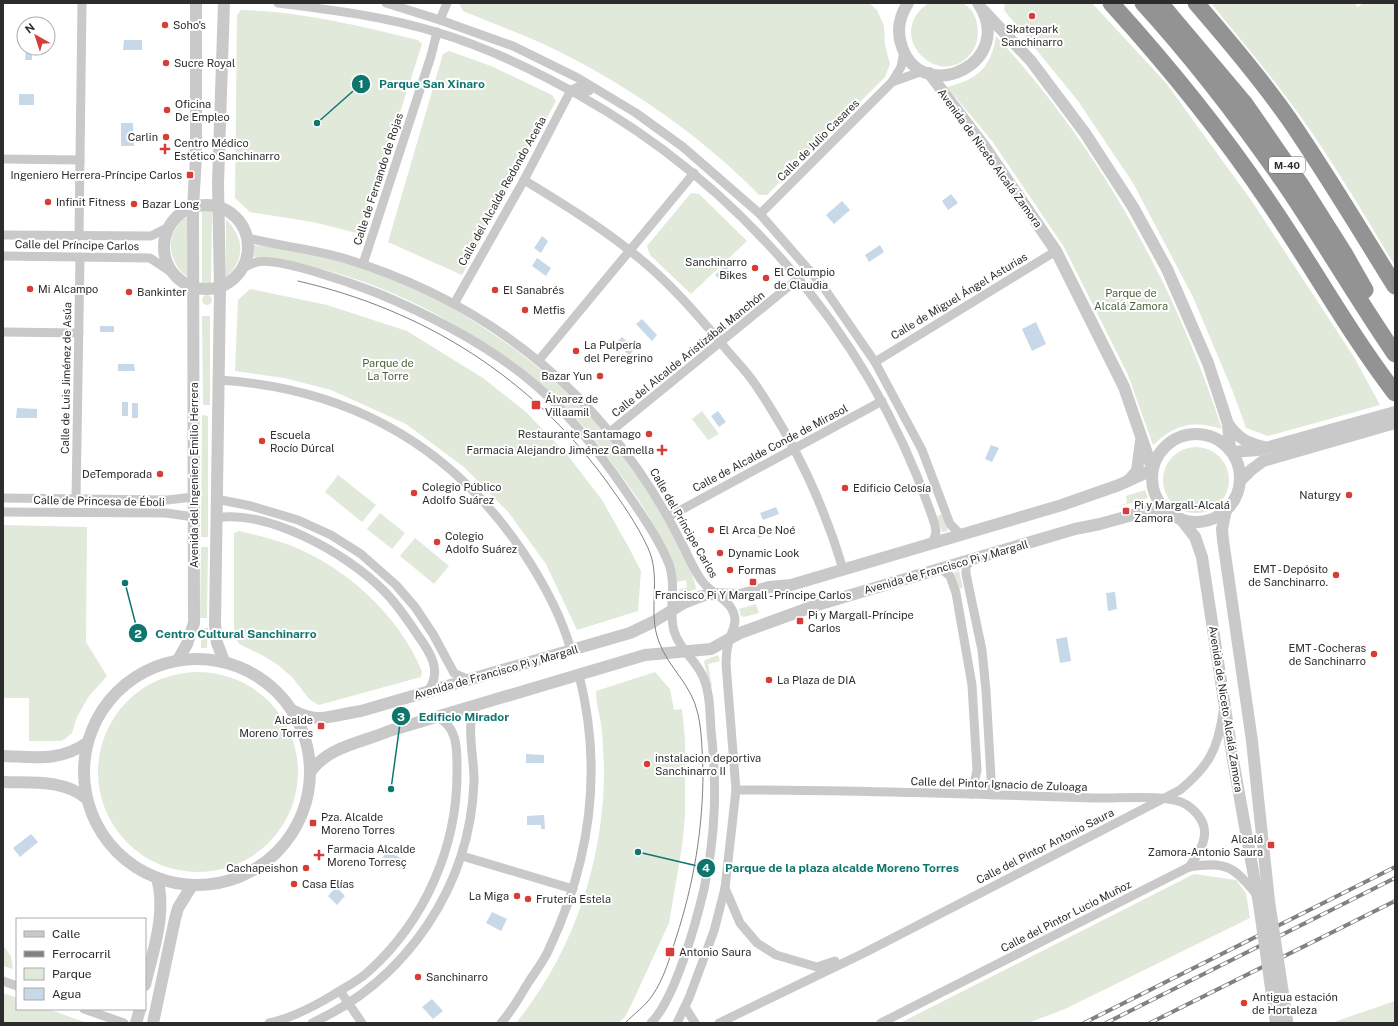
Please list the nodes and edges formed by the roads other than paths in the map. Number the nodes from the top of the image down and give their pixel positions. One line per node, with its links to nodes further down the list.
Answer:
1 (82, 3): 21 (street)
2 (196, 3): 25 (street, Avenida del Ingeniero Emilio Herrera)
3 (224, 3): 24 (street, Avenida del Ingeniero Emilio Herrera)
4 (278, 3): 14 (street)
5 (386, 3): 13 (street)
6 (447, 3): 13 (street)
7 (1111, 3): 52 (highway)
8 (1143, 3): 48 (highway)
9 (1160, 3): 46 (highway, M-40)
10 (1196, 3): 41 (highway, M-40)
11 (902, 6): 15 (street)
12 (983, 7): 16 (street); 56 (street)
13 (440, 20): 19 (street)
14 (437, 32): 18 (street); 36 (street, Calle de Fernando de Rojas)
15 (904, 52): 16 (street, Avenida de Niceto Alcalá Zamora); 17 (street, Calle de Julio Casares)
16 (926, 72): 17 (street, Calle de Julio Casares); 33 (street, Avenida de Niceto Alcalá Zamora)
17 (892, 82): 27 (street, Calle de Julio Casares)
18 (571, 90): 19 (street); 22 (street); 23 (street, Calle del Alcalde Redondo Aceña)
19 (636, 113): 27 (street)
20 (3, 159): 21 (street)
21 (80, 160): 30 (street)
22 (694, 173): 26 (street); 32 (street)
23 (524, 180): 32 (street); 43 (street, Calle del Alcalde Redondo Aceña)
24 (218, 206): 25 (street); 31 (street); 42 (street, Avenida del Ingeniero Emilio Herrera)
25 (193, 207): 28 (street); 40 (street, Avenida del Ingeniero Emilio Herrera)
26 (733, 207): 27 (street); 39 (street)
27 (760, 214): 50 (street)
28 (169, 227): 30 (street, Calle del Príncipe Carlos); 38 (street)
29 (3, 235): 30 (street, Calle del Príncipe Carlos)
30 (80, 236)
31 (248, 238): 36 (street, Calle del Príncipe Carlos); 37 (street)
32 (630, 251): 47 (street); 49 (street)
33 (1056, 251): 50 (street, Calle de Miguel Ángel Asturias); 59 (street, Avenida de Niceto Alcalá Zamora)
34 (3, 256): 35 (street, Calle del Príncipe Carlos)
35 (80, 257): 38 (street, Calle del Príncipe Carlos); 45 (street, Calle de Luis Jiménez de Asúa)
36 (363, 264): 43 (street, Calle del Príncipe Carlos)
37 (243, 268): 42 (street); 83 (street)
38 (172, 272): 40 (street)
39 (799, 278): 47 (street, Calle del Alcalde Aristizábal Manchón); 53 (street)
40 (194, 286): 42 (street); 66 (street, Avenida del Ingeniero Emilio Herrera)
41 (1395, 286)
42 (220, 288): 51 (street, Avenida del Ingeniero Emilio Herrera)
43 (454, 304): 49 (street, Calle del Príncipe Carlos)
44 (3, 332): 45 (street)
45 (79, 333): 68 (street, Calle de Luis Jiménez de Asúa)
46 (1395, 340)
47 (721, 342): 58 (street, Calle del Alcalde Aristizábal Manchón); 61 (street)
48 (1395, 354)
49 (539, 360): 58 (street, Calle del Príncipe Carlos)
50 (875, 362): 77 (street)
51 (219, 380): 69 (street, Avenida del Ingeniero Emilio Herrera); 85 (street)
52 (1395, 393)
53 (882, 401): 61 (street, Calle de Alcalde Conde de Mirasol); 78 (street)
54 (1395, 412): 57 (street)
55 (1395, 423): 57 (street)
56 (1228, 424): 60 (street); 62 (street)
57 (1371, 424): 60 (street); 65 (street)
58 (610, 432): 74 (street, Calle del Príncipe Carlos)
59 (1141, 438): 63 (street, Avenida de Niceto Alcalá Zamora); 64 (street, Avenida de Niceto Alcalá Zamora)
60 (1267, 448): 62 (street)
61 (793, 449): 74 (street, Calle de Alcalde Conde de Mirasol); 81 (street)
62 (1231, 450): 63 (street); 65 (street)
63 (1152, 469): 64 (street, Avenida de Francisco Pi y Margall); 72 (street)
64 (1128, 482): 77 (street, Avenida de Francisco Pi y Margall)
65 (1240, 482): 70 (street)
66 (193, 497): 68 (street, Calle de Princesa de Éboli); 73 (street, Avenida del Ingeniero Emilio Herrera)
67 (3, 498): 68 (street, Calle de Princesa de Éboli)
68 (76, 499)
69 (216, 499): 75 (street, Avenida del Ingeniero Emilio Herrera); 90 (street)
70 (1226, 510): 76 (street); 113 (street, Avenida de Niceto Alcalá Zamora)
71 (3, 512): 73 (street, Calle de Princesa de Éboli)
72 (1168, 512): 76 (street); 79 (street, Avenida de Francisco Pi y Margall)
73 (194, 517): 87 (street, Avenida del Ingeniero Emilio Herrera)
74 (668, 517): 82 (street, Calle del Príncipe Carlos)
75 (216, 518): 88 (street, Avenida del Ingeniero Emilio Herrera); 91 (street)
76 (1180, 519): 92 (street, Avenida de Niceto Alcalá Zamora)
77 (961, 535): 78 (street, Avenida de Francisco Pi y Margall)
78 (933, 543): 81 (street, Avenida de Francisco Pi y Margall)
79 (972, 559): 80 (street, Avenida de Francisco Pi y Margall); 102 (street)
80 (940, 568): 84 (street, Avenida de Francisco Pi y Margall); 101 (street)
81 (843, 569): 82 (street, Avenida de Francisco Pi y Margall)
82 (718, 595): 83 (street, Avenida de Francisco Pi y Margall); 84 (street)
83 (673, 610): 85 (street, Avenida de Francisco Pi y Margall); 86 (street)
84 (730, 639): 86 (street, Avenida de Francisco Pi y Margall); 100 (street)
85 (571, 650): 90 (street, Avenida de Francisco Pi y Margall)
86 (684, 652): 89 (street, Avenida de Francisco Pi y Margall); 132 (street)
87 (178, 660): 88 (street); 96 (street)
88 (224, 661): 94 (street)
89 (579, 675): 93 (street, Avenida de Francisco Pi y Margall); 112 (street)
90 (469, 680): 91 (street, Avenida de Francisco Pi y Margall)
91 (428, 691): 94 (street, Avenida de Francisco Pi y Margall)
92 (1225, 697): 104 (street, Calle del Pintor Antonio Saura); 113 (street, Avenida de Niceto Alcalá Zamora)
93 (477, 705): 95 (street, Avenida de Francisco Pi y Margall); 107 (street)
94 (292, 710): 98 (street)
95 (437, 717): 98 (street, Avenida de Francisco Pi y Margall); 118 (street)
96 (88, 742): 97 (street); 103 (street)
97 (3, 756)
98 (310, 772): 110 (street)
99 (3, 782): 103 (street)
100 (736, 790): 101 (street, Calle del Pintor Ignacio de Zuloaga); 111 (street)
101 (972, 794): 102 (street, Calle del Pintor Ignacio de Zuloaga)
102 (992, 795): 105 (street, Calle del Pintor Ignacio de Zuloaga)
103 (86, 798): 109 (street)
104 (1164, 798): 105 (street, Calle del Pintor Ignacio de Zuloaga); 106 (street, Calle del Pintor Antonio Saura); 108 (street, Calle del Pintor Ignacio de Zuloaga)
105 (1111, 799): 106 (street, Calle del Pintor Antonio Saura)
106 (1130, 816): 114 (street, Calle del Pintor Antonio Saura)
107 (462, 856): 112 (street); 119 (street)
108 (1189, 867): 113 (street, Calle del Pintor Lucio Muñoz); 136 (street, Calle del Pintor Lucio Muñoz)
109 (157, 878): 110 (street); 115 (street)
110 (191, 887): 123 (street)
111 (725, 888): 114 (street, Calle del Pintor Antonio Saura); 120 (street)
112 (573, 889): 131 (street)
113 (1262, 900): 124 (street, bridge)
114 (864, 953): 135 (street, Calle del Pintor Antonio Saura)
115 (146, 980)
116 (3, 981): 117 (street)
117 (16, 986)
118 (340, 991): 119 (street); 128 (street)
119 (350, 1003): 129 (street); 130 (street)
120 (685, 1007): 133 (street); 134 (street)
121 (87, 1010): 125 (street)
122 (140, 1010): 126 (street)
123 (154, 1017): 127 (street)
124 (1283, 1022)
125 (124, 1023)
126 (136, 1023)
127 (162, 1023)
128 (269, 1023)
129 (312, 1023)
130 (362, 1023)
131 (501, 1023)
132 (651, 1023)
133 (677, 1023)
134 (695, 1023)
135 (719, 1023)
136 (881, 1023)

